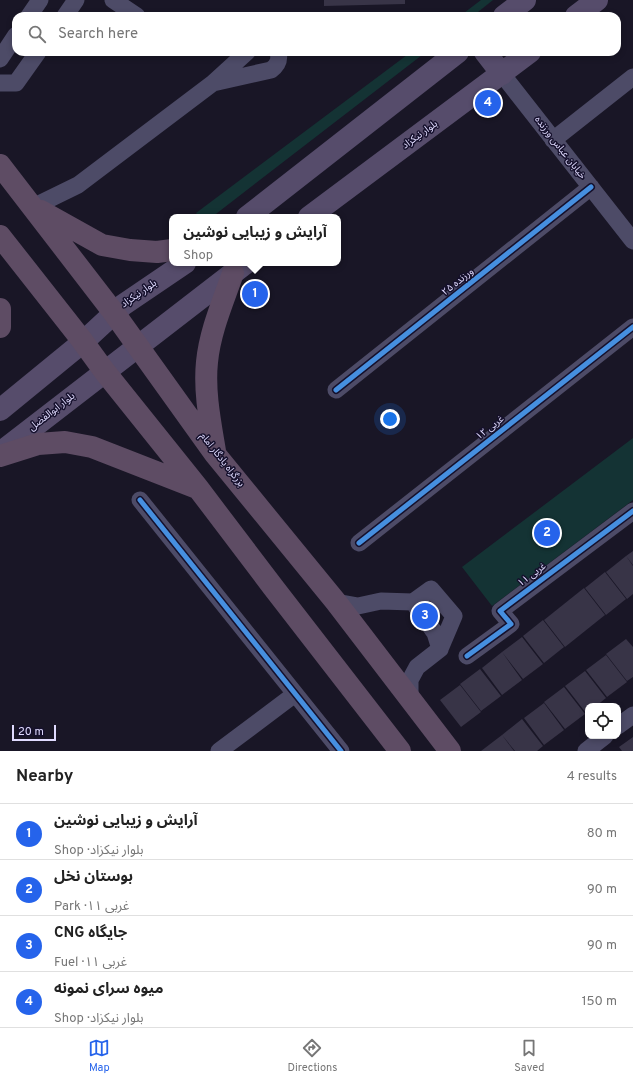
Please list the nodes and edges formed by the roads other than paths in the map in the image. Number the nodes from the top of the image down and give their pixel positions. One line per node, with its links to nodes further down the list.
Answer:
1 (40, 0): 6 (street)
2 (76, 0): 7 (street)
3 (114, 0): 8 (street)
4 (525, 0): 9 (main road)
5 (597, 0): 10 (main road)
6 (32, 12)
7 (67, 12)
8 (131, 12)
9 (509, 12)
10 (581, 12)
11 (12, 41): 18 (street)
12 (35, 56): 21 (street)
13 (243, 56): 22 (street)
14 (279, 56): 22 (street)
15 (453, 56): 27 (main road)
16 (488, 56): 19 (main road)
17 (525, 56): 19 (main road, بلوار نیکزاد)
18 (0, 59)
19 (502, 74): 23 (street, خیابان عباس ورزنده); 28 (main road, بلوار نیکزاد)
20 (633, 77): 23 (street)
21 (0, 83)
22 (213, 83): 26 (street)
23 (553, 140): 25 (street, خیابان عباس ورزنده)
24 (0, 165): 26 (highway, بزرگراه یادگار امام)
25 (591, 187): 30 (street, خیابان عباس ورزنده); 41 (street, ورزنده ۲۵)
26 (34, 207): 31 (highway); 35 (highway, بزرگراه یادگار امام)
27 (251, 214)
28 (313, 214)
29 (0, 236): 38 (highway)
30 (633, 241)
31 (169, 250)
32 (181, 266): 35 (main road, بلوار نیکزاد)
33 (240, 268): 39 (main road); 44 (highway)
34 (0, 309): 36 (highway)
35 (114, 313): 38 (main road, بلوار نیکزاد); 39 (highway, بزرگراه یادگار امام)
36 (0, 327)
37 (633, 327): 49 (street, غربی ۱۲)
38 (83, 342): 40 (highway); 42 (main road)
39 (138, 346): 40 (main road, بلوار ابوالفضل); 44 (highway, بزرگراه یادگار امام)
40 (105, 372): 43 (main road, بلوار ابوالفضل); 46 (highway)
41 (336, 390)
42 (0, 410)
43 (0, 453)
44 (215, 454): 50 (highway, بزرگراه یادگار امام)
45 (0, 456): 46 (highway)
46 (198, 488): 61 (highway)
47 (140, 500): 54 (street)
48 (633, 511): 53 (street, غربی ۱۱)
49 (359, 543)
50 (336, 602): 51 (street); 55 (highway, بزرگراه یادگار امام)
51 (413, 602): 52 (street); 52 (street)
52 (437, 641): 55 (street)
53 (467, 656)
54 (295, 694): 59 (street); 60 (street)
55 (410, 698): 62 (highway, بزرگراه یادگار امام)
56 (633, 715): 57 (street)
57 (621, 724)
58 (601, 739): 63 (street)
59 (219, 751)
60 (341, 751)
61 (400, 751)
62 (450, 751)
63 (586, 751)

